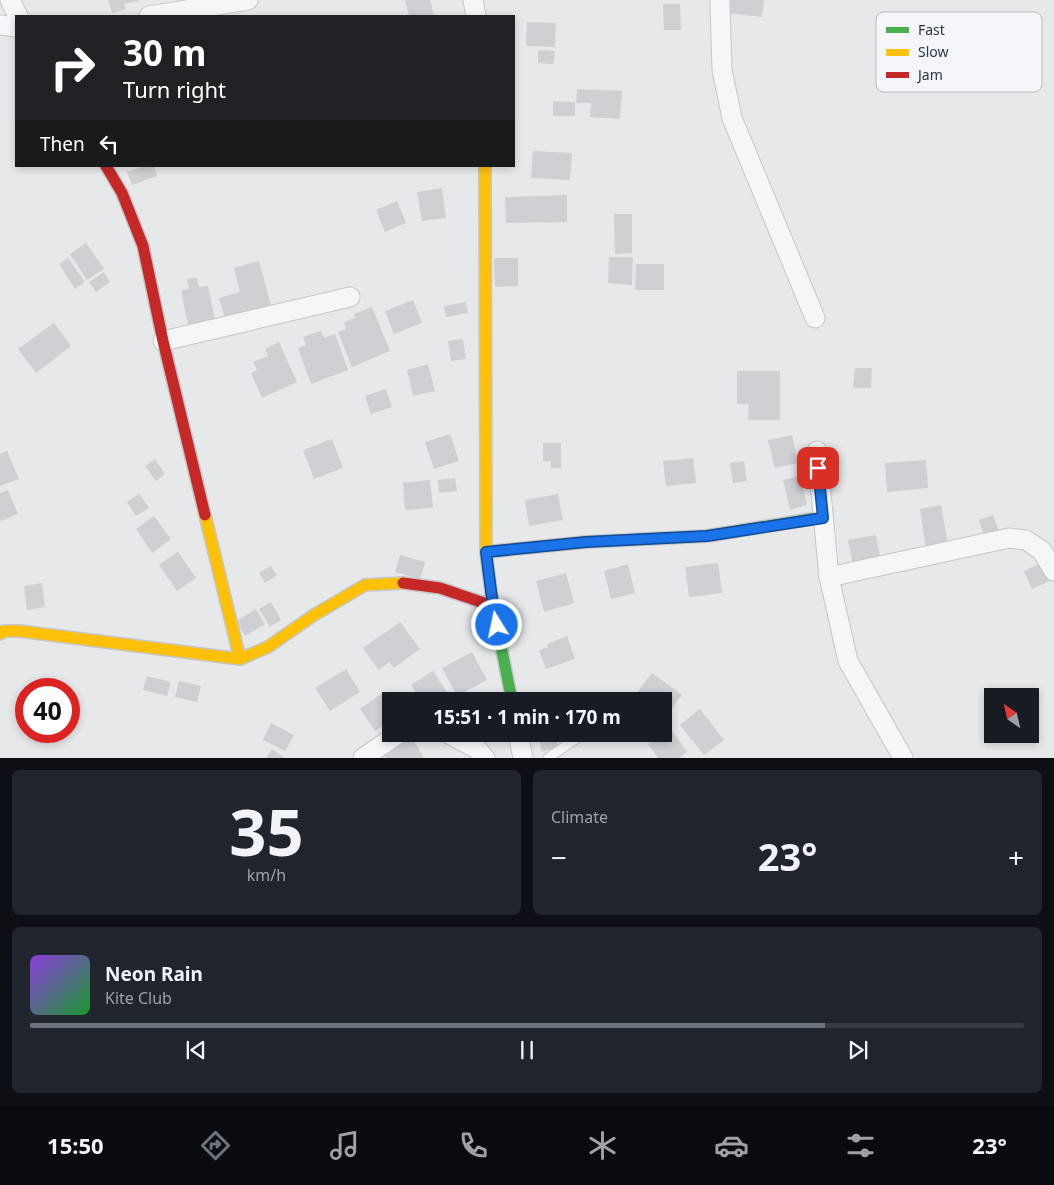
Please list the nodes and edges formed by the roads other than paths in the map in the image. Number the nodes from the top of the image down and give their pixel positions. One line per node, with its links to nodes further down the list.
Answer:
1 (10, 0): 5 (street)
2 (248, 0): 6 (street)
3 (473, 0): 7 (street)
4 (720, 0): 13 (street)
5 (18, 15)
6 (155, 15)
7 (476, 15)
8 (0, 25): 9 (street)
9 (15, 28)
10 (107, 167): 14 (street)
11 (485, 167): 17 (street)
12 (350, 297): 14 (street)
13 (815, 318)
14 (163, 341): 22 (street)
15 (817, 451): 16 (street)
16 (823, 518): 17 (street); 19 (street)
17 (486, 552): 20 (street)
18 (1054, 571): 19 (street)
19 (829, 577): 32 (street)
20 (493, 606): 22 (street); 23 (street)
21 (0, 634): 22 (street)
22 (240, 659)
23 (510, 692)
24 (386, 742): 28 (street)
25 (464, 742): 29 (street)
26 (519, 742): 30 (street)
27 (571, 742): 31 (lane)
28 (363, 758)
29 (485, 758)
30 (522, 758)
31 (548, 758)
32 (903, 758)

